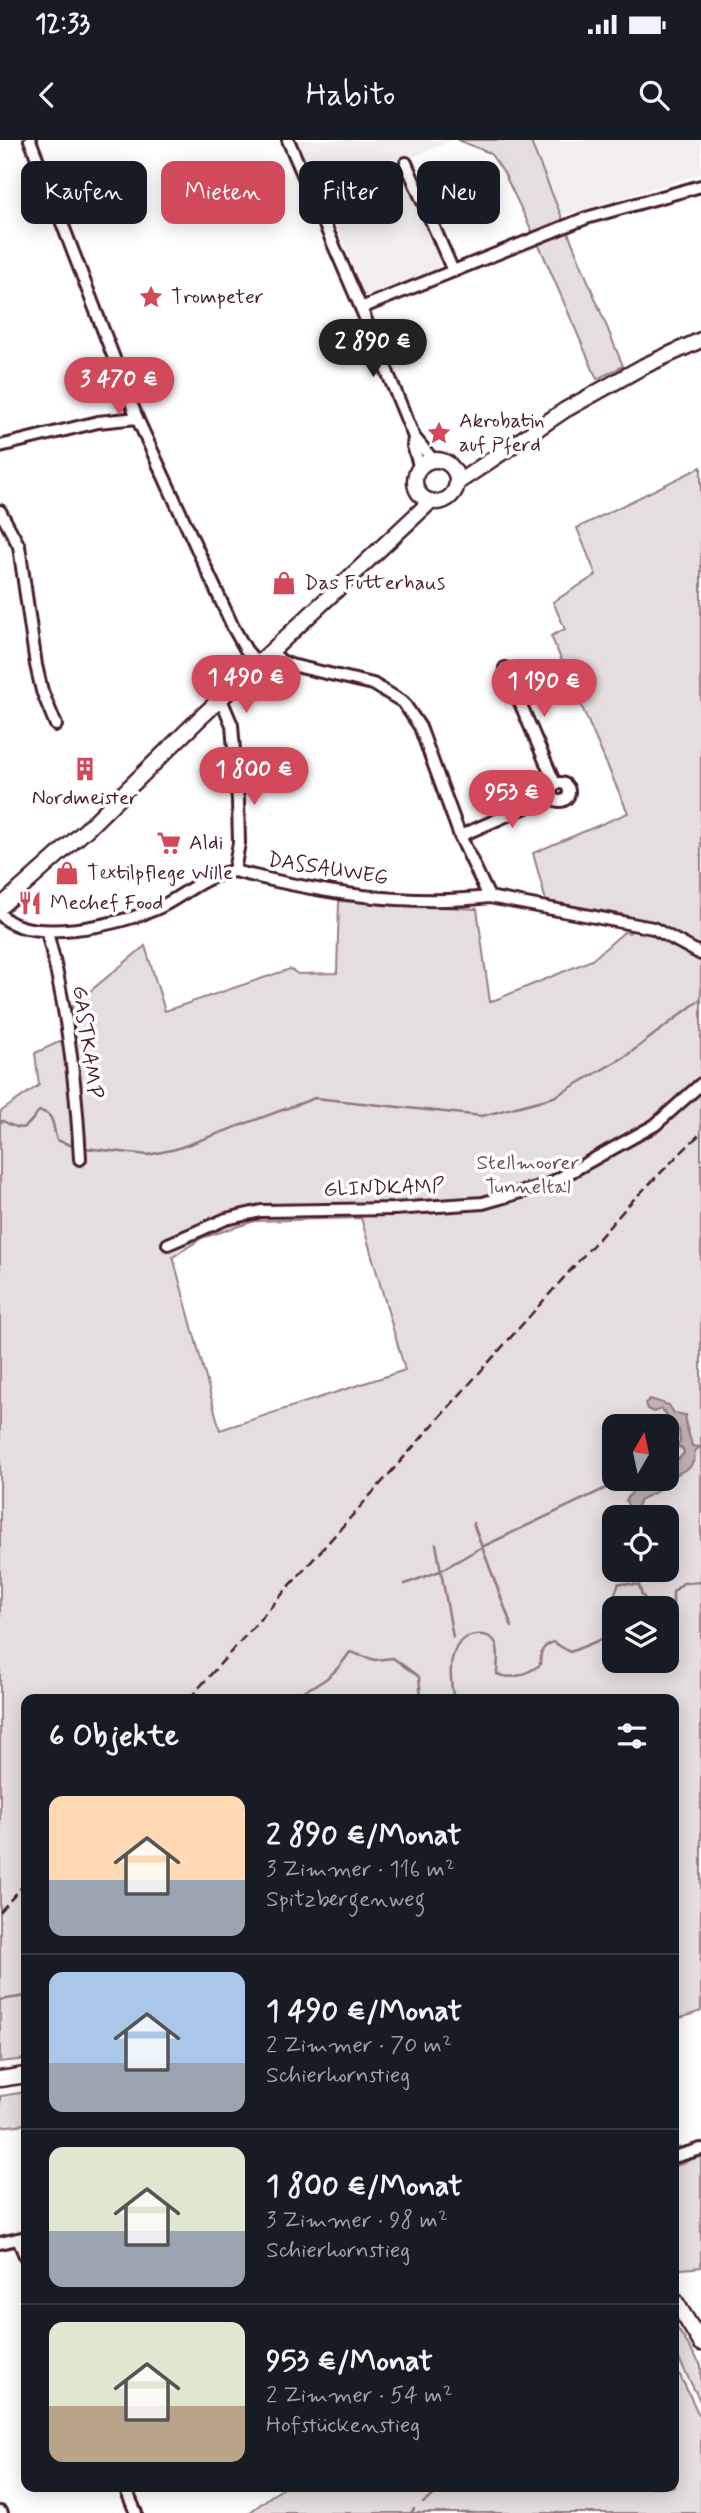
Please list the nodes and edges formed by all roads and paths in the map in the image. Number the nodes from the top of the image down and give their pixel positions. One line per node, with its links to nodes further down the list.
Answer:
1 (30, 140): 8 (street)
2 (288, 140): 6 (street)
3 (405, 163): 5 (street)
4 (701, 186): 5 (street)
5 (453, 271): 6 (street)
6 (361, 308): 9 (street)
7 (701, 340): 13 (main road)
8 (137, 418): 10 (street); 17 (street)
9 (414, 438): 11 (street); 12 (street)
10 (0, 446)
11 (433, 460): 12 (main road); 13 (main road)
12 (419, 468): 14 (main road)
13 (455, 475): 14 (main road)
14 (425, 498): 16 (main road)
15 (0, 511): 20 (street)
16 (272, 652): 17 (main road); 21 (street)
17 (259, 665): 19 (main road)
18 (505, 668): 21 (street)
19 (221, 699): 22 (street); 24 (main road)
20 (57, 725)
21 (460, 836): 23 (street)
22 (234, 871): 23 (street, DASSAUWEG); 26 (street, DASSAUWEG)
23 (489, 897): 27 (street, DASSAUWEG)
24 (0, 907)
25 (0, 914): 26 (street, DASSAUWEG)
26 (47, 932): 29 (street, GASTKAMP)
27 (701, 954)
28 (701, 1084): 30 (street, GLINDKAMP)
29 (80, 1158)
30 (168, 1244)
31 (21, 2076): 32 (main road)
32 (0, 2079)
33 (701, 2149): 34 (street)
34 (679, 2156)
35 (21, 2238): 36 (street)
36 (0, 2243)
37 (679, 2308): 38 (main road)
38 (701, 2343)
39 (127, 2492): 40 (street)
40 (136, 2513)

